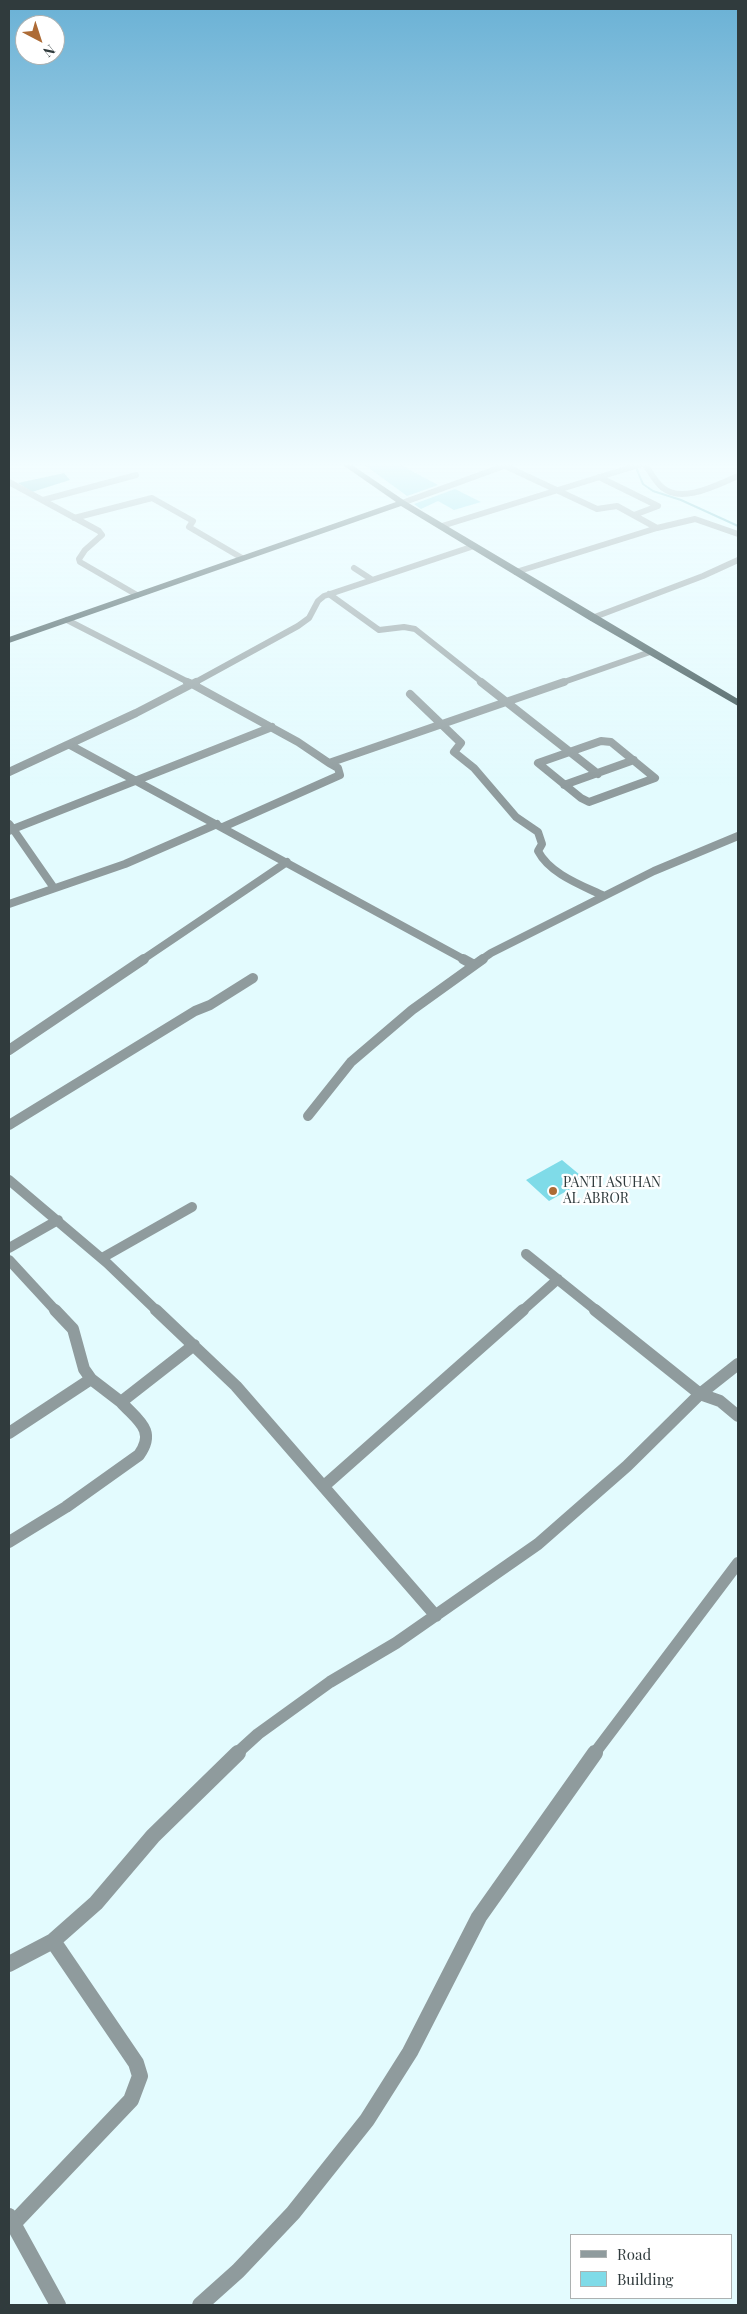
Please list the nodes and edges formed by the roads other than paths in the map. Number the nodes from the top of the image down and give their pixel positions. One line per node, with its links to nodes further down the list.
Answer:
1 (96, 571): 10 (street)
2 (205, 571): 10 (highway)
3 (359, 571): 8 (street)
4 (397, 571): 8 (street)
5 (519, 571): 7 (street)
6 (714, 571): 11 (street)
7 (516, 572): 11 (highway)
8 (372, 579): 9 (street)
9 (329, 594): 15 (street); 17 (street)
10 (138, 595): 12 (highway)
11 (592, 618): 14 (highway)
12 (68, 620): 13 (highway); 15 (street)
13 (9, 640)
14 (650, 652): 17 (street); 18 (highway)
15 (192, 684): 20 (street); 21 (street)
16 (410, 694): 19 (street)
17 (507, 701): 19 (street); 22 (street)
18 (738, 703)
19 (440, 724): 24 (street); 34 (street)
20 (272, 727): 24 (street); 27 (street)
21 (70, 745): 25 (street); 27 (street)
22 (568, 751): 23 (street); 26 (street); 28 (street)
23 (634, 760): 26 (street); 28 (street)
24 (329, 763): 29 (street)
25 (9, 772)
26 (598, 774): 28 (street)
27 (134, 780): 29 (street); 30 (street)
28 (564, 785)
29 (220, 826): 32 (street); 33 (street)
30 (10, 828): 33 (street)
31 (738, 836): 34 (street)
32 (287, 862): 36 (street); 38 (street)
33 (54, 888): 35 (street)
34 (604, 896): 36 (street)
35 (9, 904)
36 (474, 965): 39 (street)
37 (253, 978): 40 (street)
38 (9, 1050)
39 (308, 1116)
40 (9, 1125)
41 (9, 1180): 43 (street)
42 (192, 1207): 46 (street)
43 (58, 1220): 44 (street); 46 (street)
44 (9, 1248)
45 (526, 1254): 48 (street)
46 (102, 1258): 49 (street)
47 (9, 1260): 51 (street)
48 (558, 1279): 52 (street); 56 (street)
49 (194, 1345): 53 (street); 56 (street)
50 (738, 1364): 52 (street)
51 (91, 1378): 53 (street); 55 (street)
52 (700, 1394): 54 (street); 59 (street)
53 (120, 1402): 57 (street)
54 (738, 1416)
55 (9, 1433)
56 (324, 1486): 59 (street)
57 (9, 1542)
58 (738, 1563): 64 (street)
59 (436, 1616): 60 (street)
60 (53, 1941): 61 (street); 62 (street)
61 (9, 1964)
62 (11, 2220): 63 (street)
63 (58, 2305)
64 (200, 2305)

